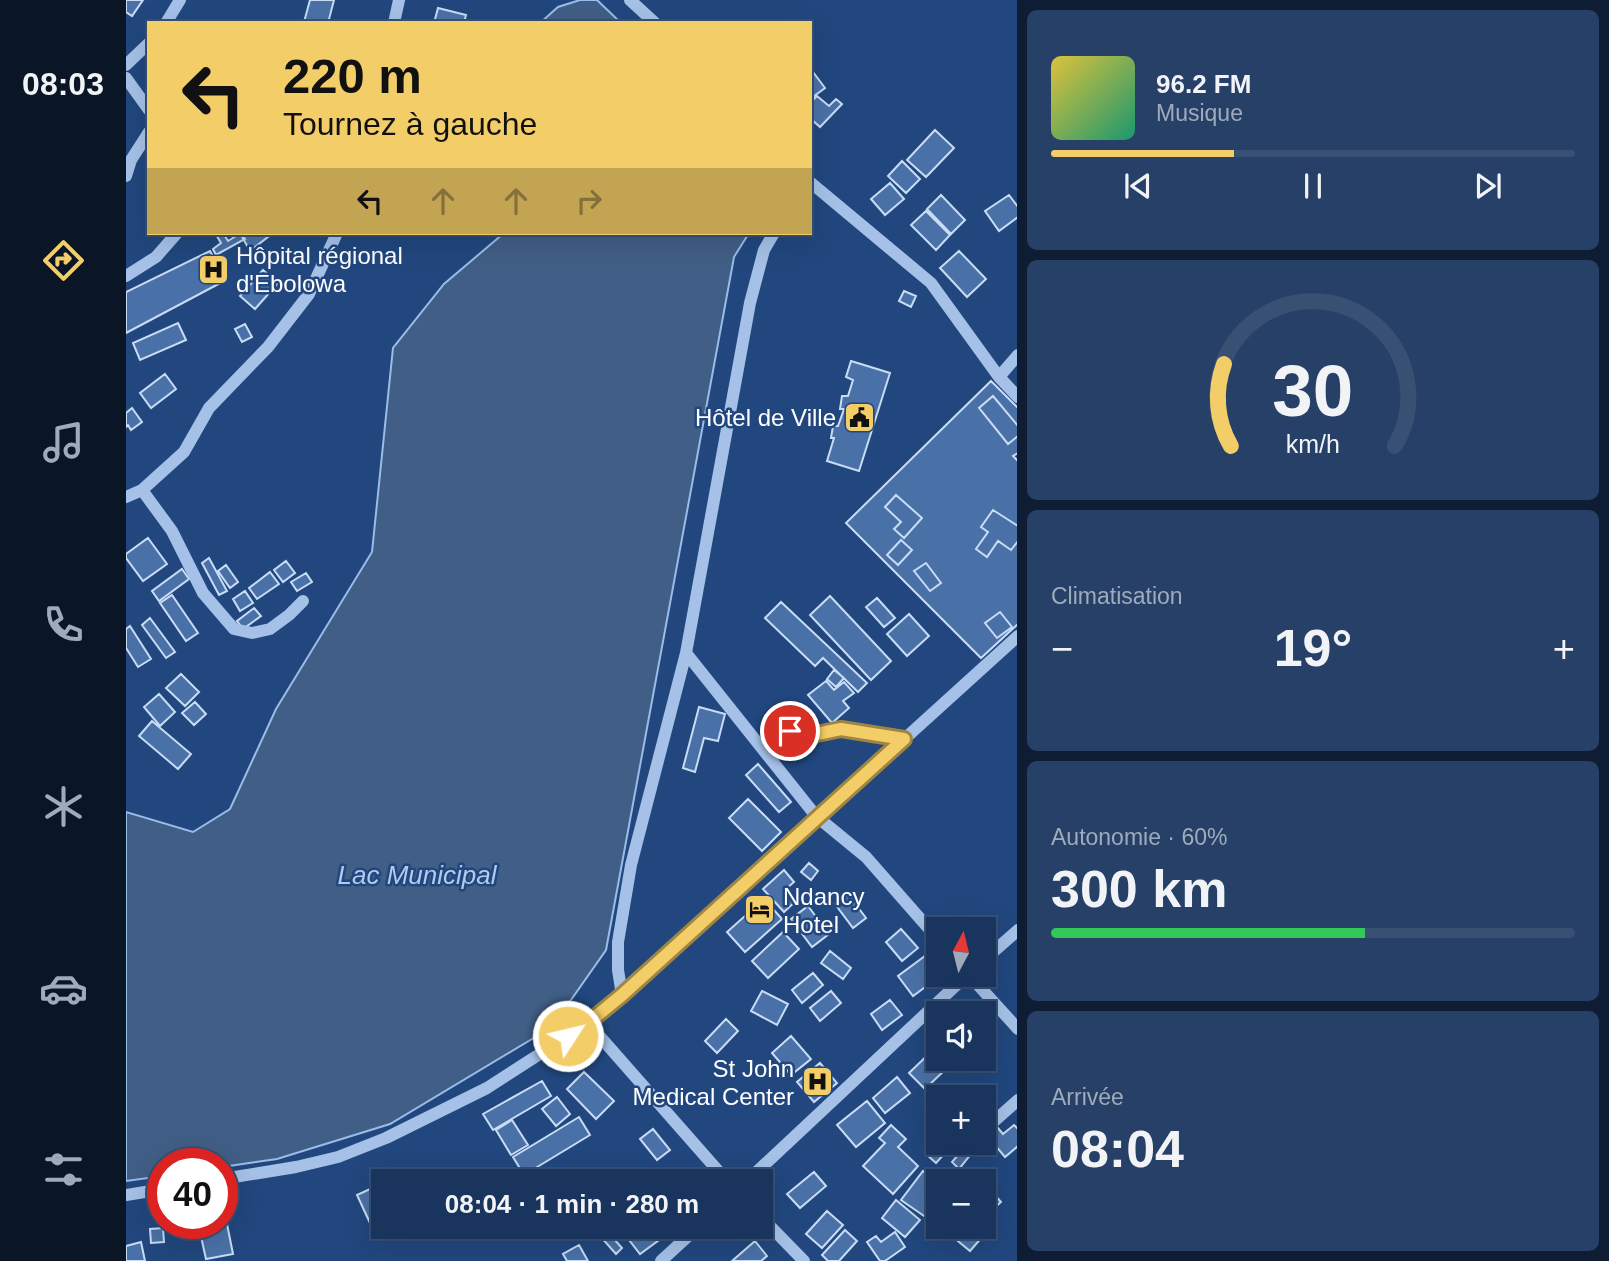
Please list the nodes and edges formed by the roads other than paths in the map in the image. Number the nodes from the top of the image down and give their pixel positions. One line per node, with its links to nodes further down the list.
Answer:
1 (180, 0): 4 (street)
2 (399, 0): 5 (street)
3 (630, 0): 6 (street)
4 (167, 21)
5 (394, 21)
6 (653, 21)
7 (147, 45): 8 (street)
8 (126, 65)
9 (126, 78): 10 (street)
10 (147, 107)
11 (147, 135): 12 (street)
12 (129, 161): 13 (street)
13 (126, 176)
14 (812, 185): 20 (street)
15 (175, 235): 18 (street)
16 (336, 235): 22 (street)
17 (773, 235): 26 (street)
18 (126, 276)
19 (1017, 355): 20 (street)
20 (999, 377): 21 (street)
21 (1017, 397)
22 (142, 491): 23 (street); 24 (street)
23 (126, 496)
24 (303, 601)
25 (1017, 636): 28 (street)
26 (686, 653): 29 (street); 35 (street)
27 (790, 731): 28 (street)
28 (904, 739): 29 (street)
29 (817, 816): 30 (street); 35 (street)
30 (926, 925)
31 (1017, 930): 32 (street)
32 (996, 949)
33 (955, 987): 41 (street)
34 (979, 987): 37 (street)
35 (622, 995): 36 (street)
36 (588, 1023): 40 (street); 42 (street)
37 (1017, 1029)
38 (1017, 1100): 39 (street)
39 (996, 1119)
40 (716, 1169)
41 (760, 1169)
42 (238, 1176)
43 (147, 1192): 44 (street)
44 (126, 1195)
45 (773, 1229): 48 (street)
46 (685, 1239): 47 (street)
47 (661, 1261)
48 (804, 1261)

